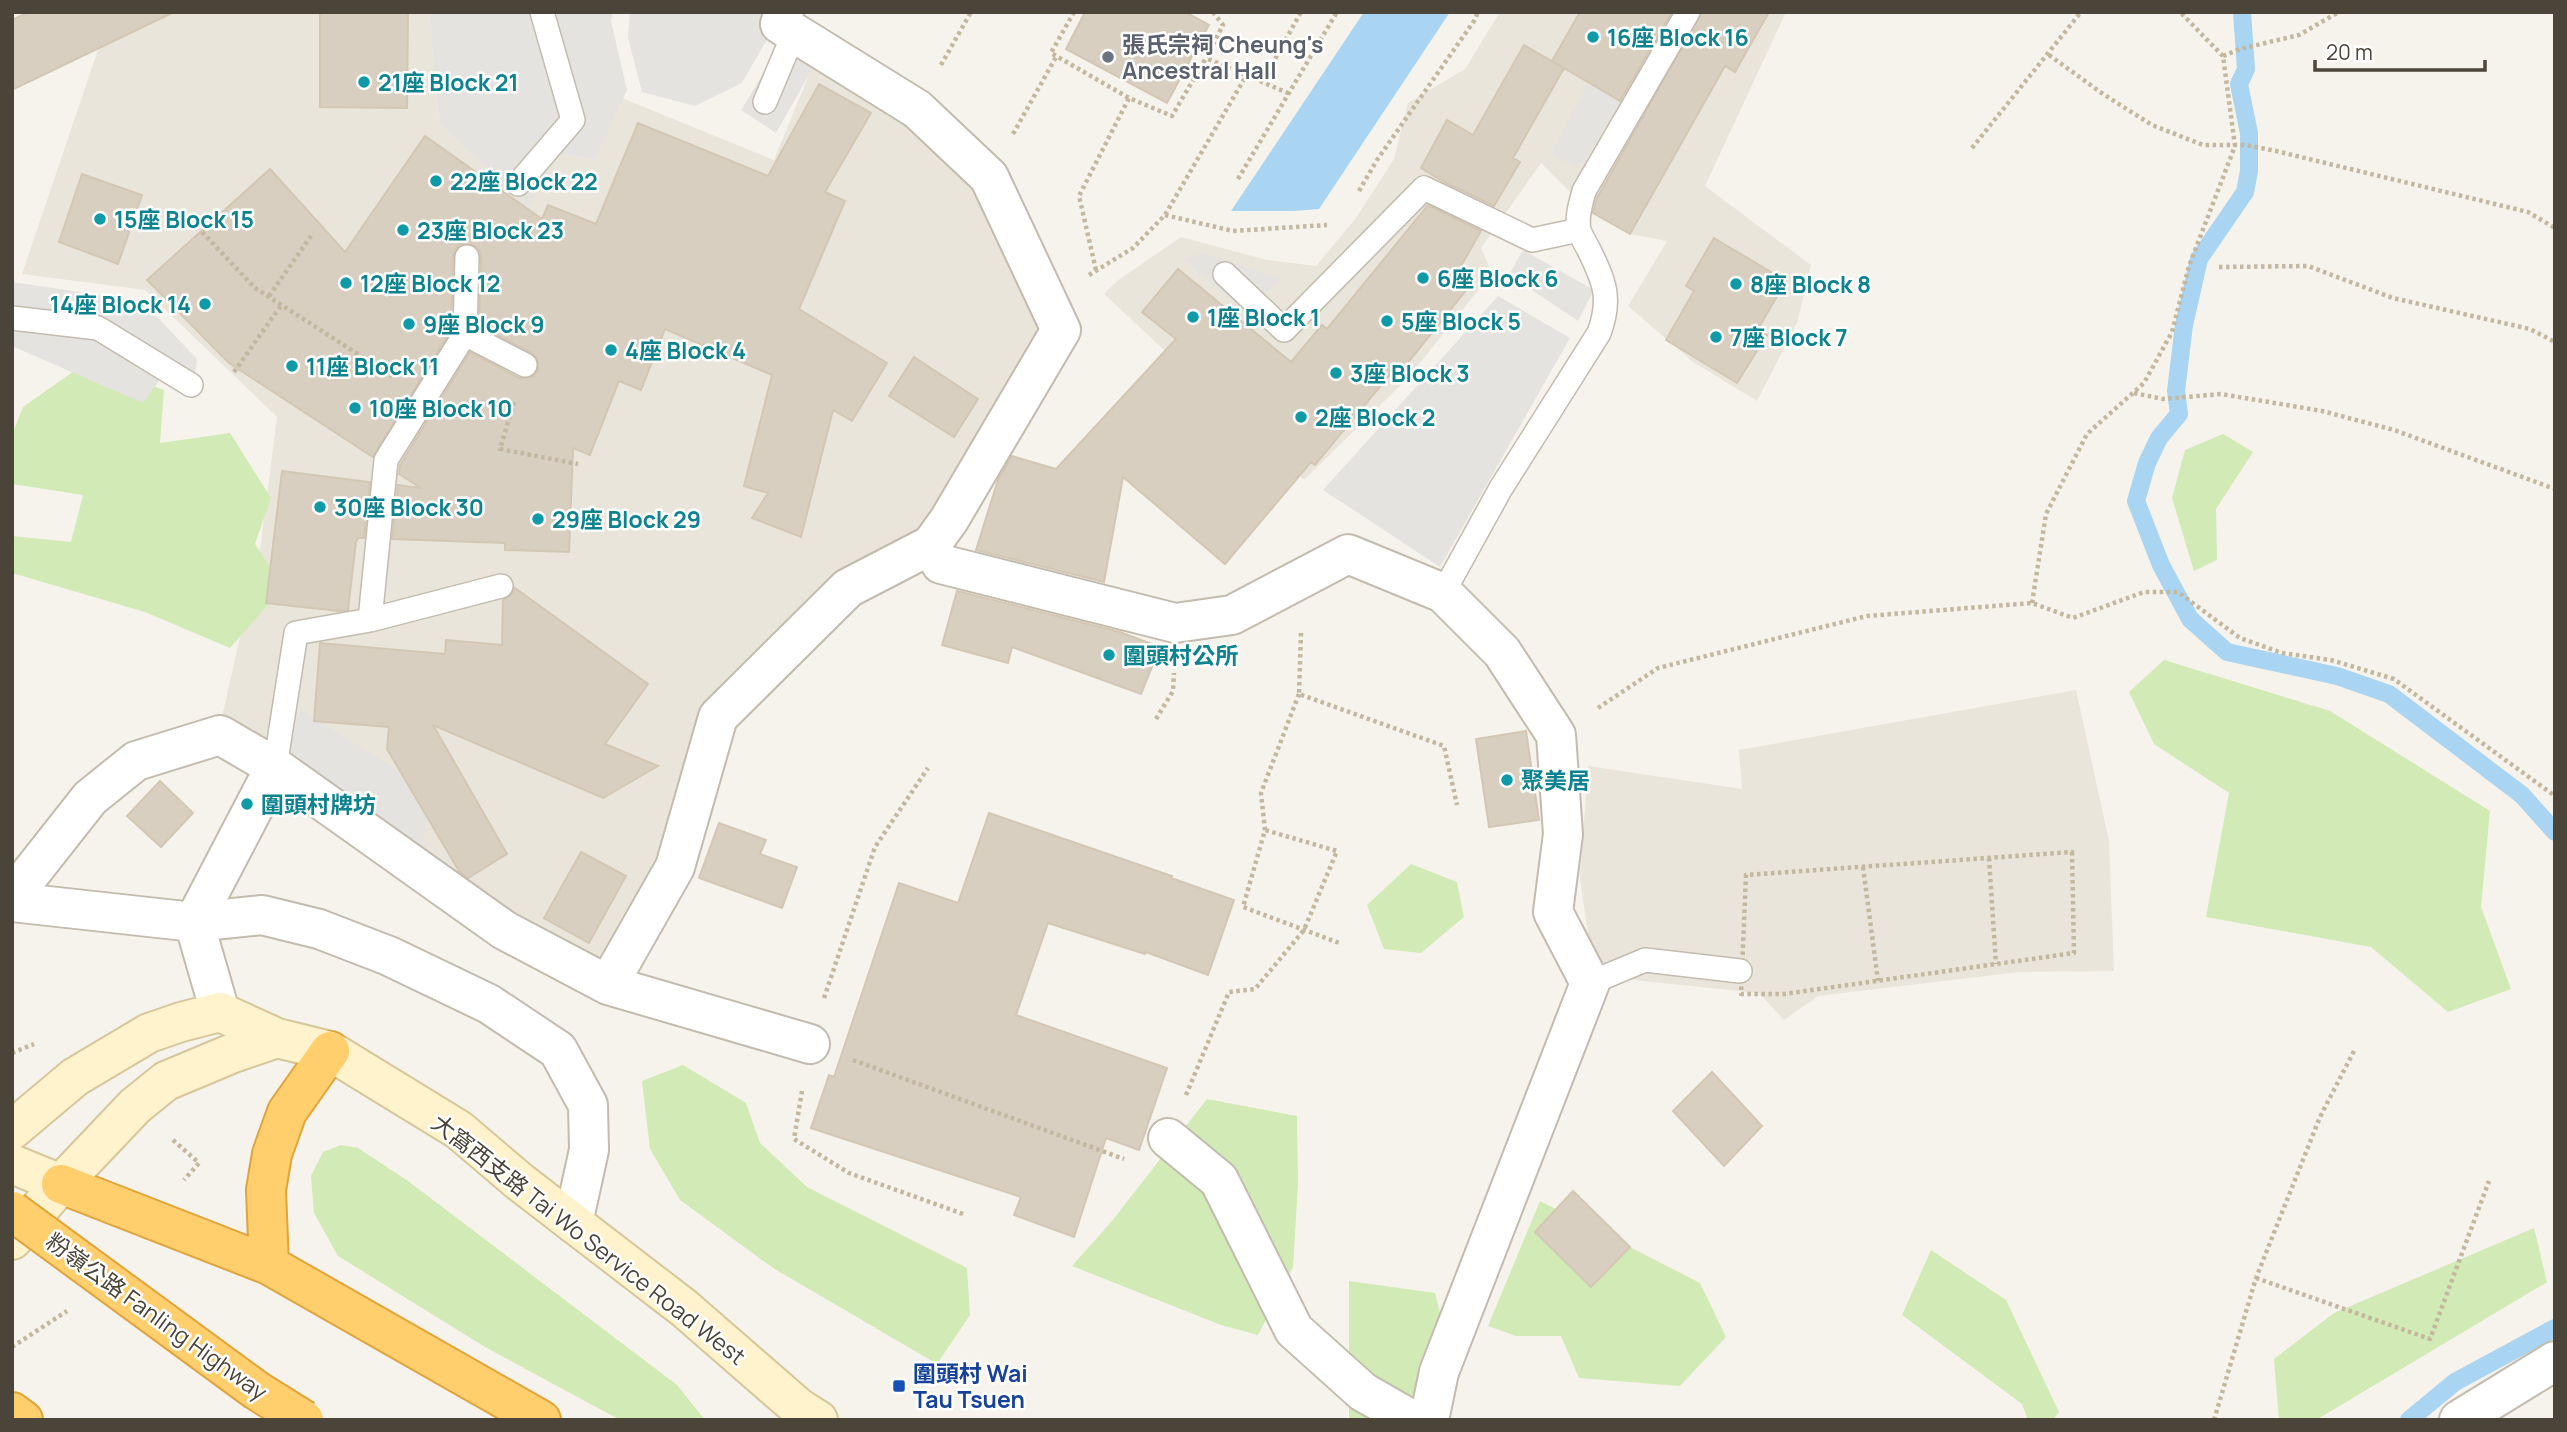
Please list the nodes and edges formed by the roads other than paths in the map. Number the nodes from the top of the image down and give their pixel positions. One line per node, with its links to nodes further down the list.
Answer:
1 (541, 12): 5 (lane)
2 (1688, 12): 6 (lane)
3 (789, 23): 4 (lane); 13 (street)
4 (765, 102)
5 (518, 184)
6 (1579, 230): 8 (lane); 15 (lane)
7 (467, 257): 10 (lane)
8 (1225, 274)
9 (12, 318): 12 (lane)
10 (465, 334): 11 (lane); 16 (lane)
11 (525, 365)
12 (191, 385)
13 (931, 545): 15 (street); 23 (street)
14 (501, 586): 16 (lane)
15 (1443, 593): 22 (street)
16 (370, 620): 17 (lane)
17 (275, 767): 18 (street); 20 (street); 23 (street)
18 (12, 897)
19 (12, 902): 20 (street)
20 (194, 922): 24 (street); 33 (street)
21 (1740, 971): 22 (lane)
22 (1590, 983): 43 (street)
23 (608, 985): 26 (street)
24 (220, 1013): 25 (main road, 大窩西支路 Tai Wo Service Road West); 28 (main road)
25 (276, 1038): 27 (main road, 大窩西支路 Tai Wo Service Road West); 31 (main road)
26 (810, 1044)
27 (331, 1051): 33 (main road, 大窩西支路 Tai Wo Service Road West); 35 (highway)
28 (12, 1130)
29 (1168, 1138): 42 (street)
30 (12, 1164): 31 (main road)
31 (61, 1184): 34 (main road); 35 (highway)
32 (12, 1211): 39 (highway, 粉嶺公路 Fanling Highway, bridge)
33 (573, 1223): 41 (main road, 大窩西支路 Tai Wo Service Road West)
34 (12, 1240)
35 (269, 1265): 40 (highway)
36 (2555, 1361): 44 (street)
37 (12, 1412): 38 (highway)
38 (23, 1420)
39 (304, 1420)
40 (541, 1420)
41 (818, 1420)
42 (1412, 1420)
43 (1429, 1420)
44 (2459, 1420)

